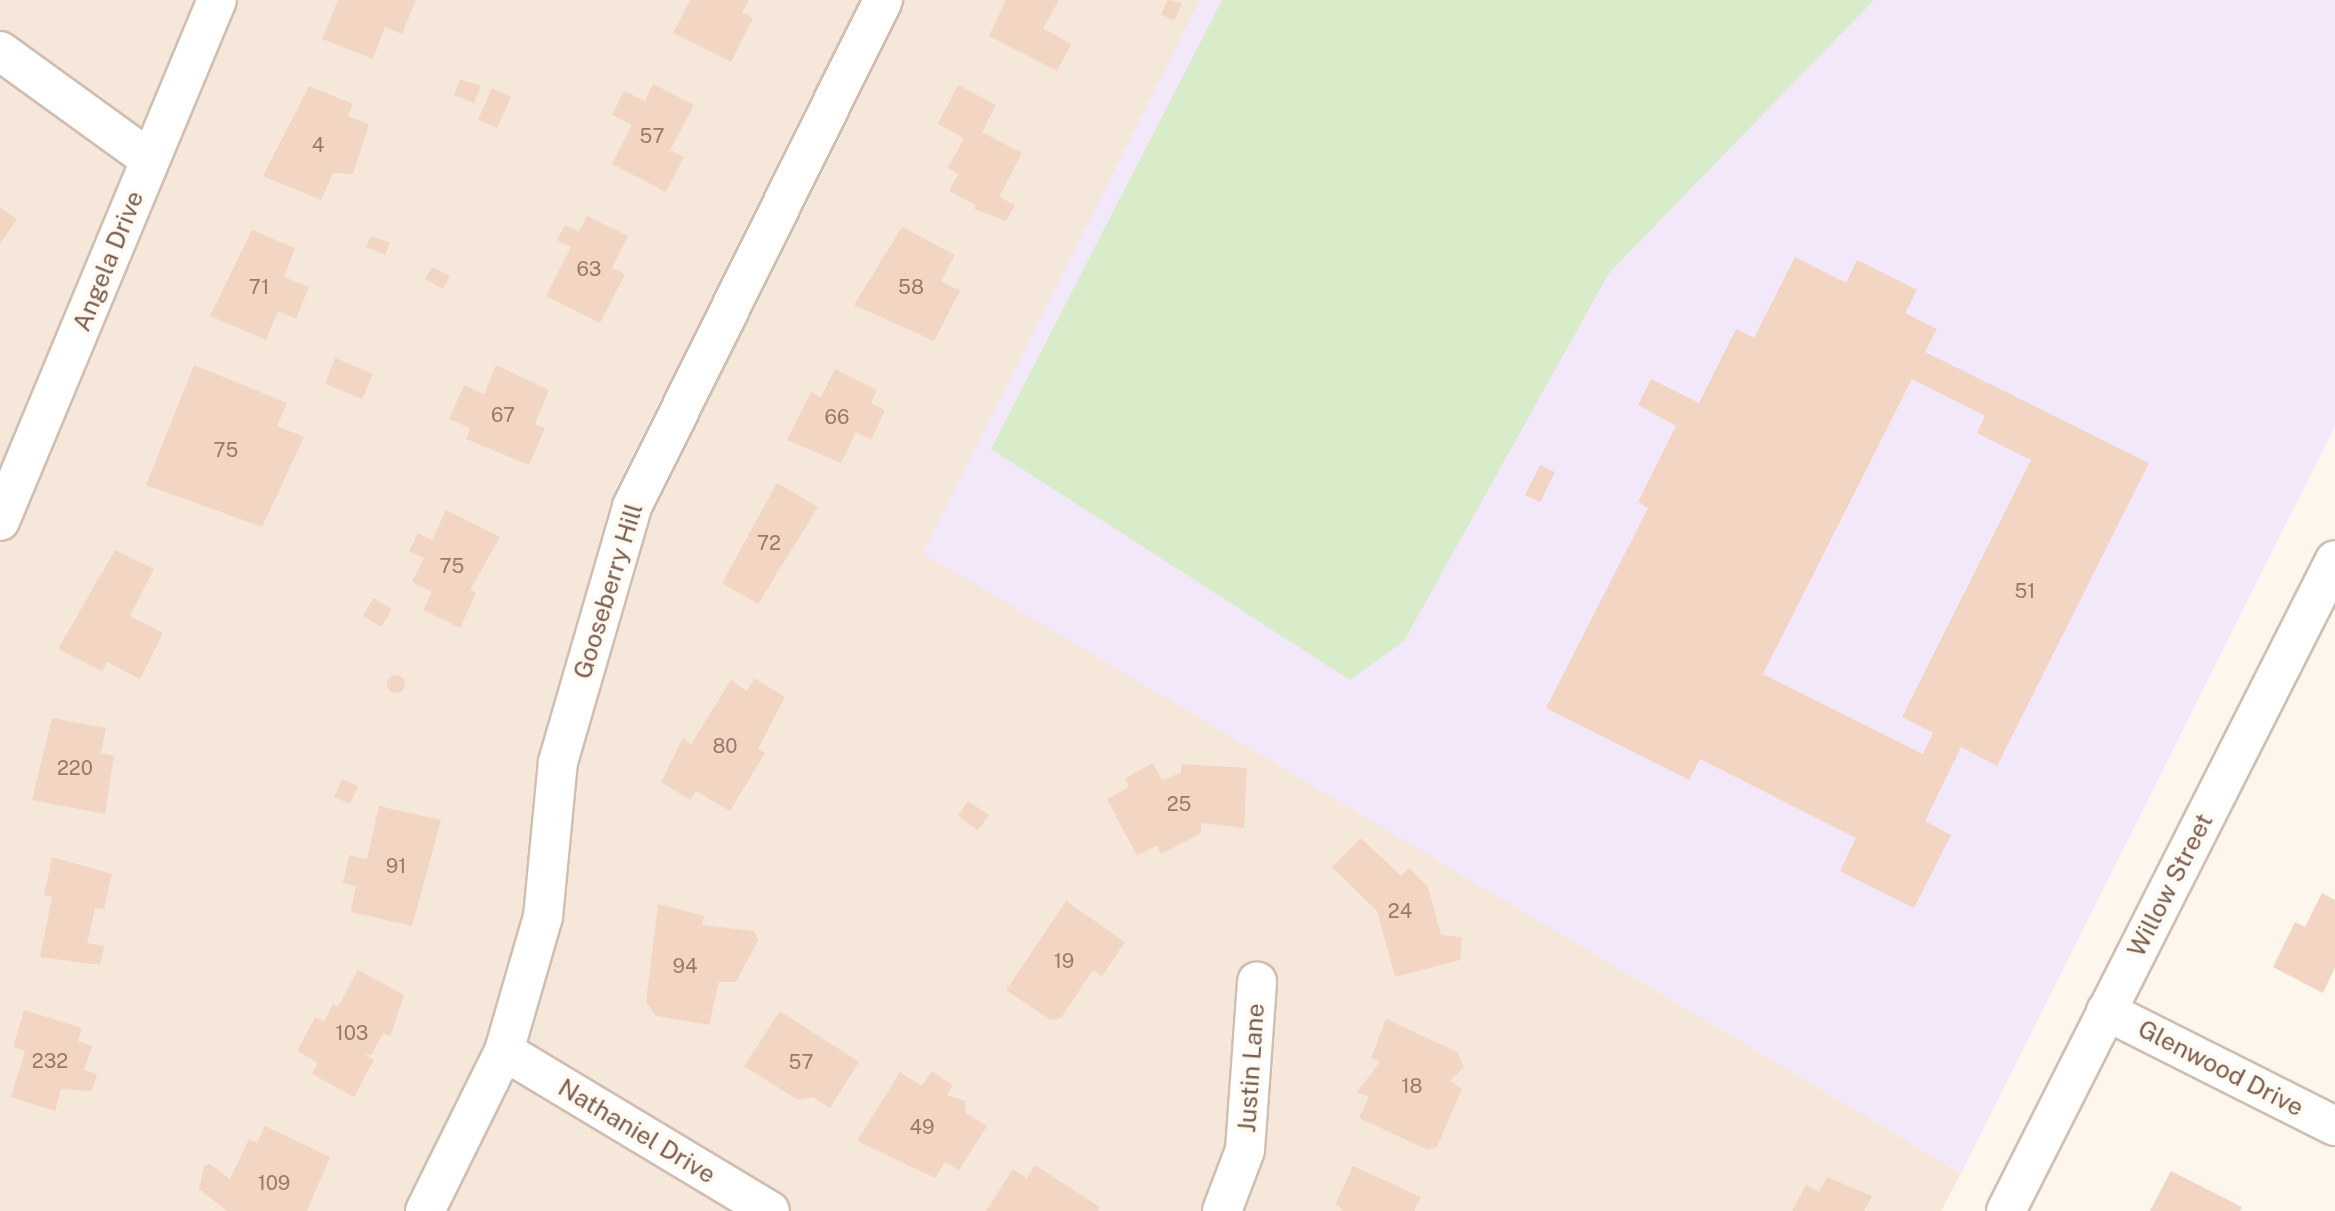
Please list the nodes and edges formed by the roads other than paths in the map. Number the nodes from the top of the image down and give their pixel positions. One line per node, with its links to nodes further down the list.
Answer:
1 (216, 0): 4 (street, Angela Drive)
2 (882, 0): 9 (street, Gooseberry Hill)
3 (0, 52): 4 (street)
4 (149, 159): 5 (street, Angela Drive)
5 (0, 521)
6 (2335, 560): 8 (street, Willow Street)
7 (1257, 980): 13 (street, Justin Lane)
8 (2106, 1011): 10 (street, Glenwood Drive); 14 (street, Willow Street)
9 (504, 1051): 11 (street, Gooseberry Hill); 12 (street, Nathaniel Drive)
10 (2335, 1126)
11 (425, 1211)
12 (770, 1211)
13 (1222, 1211)
14 (2006, 1211)

